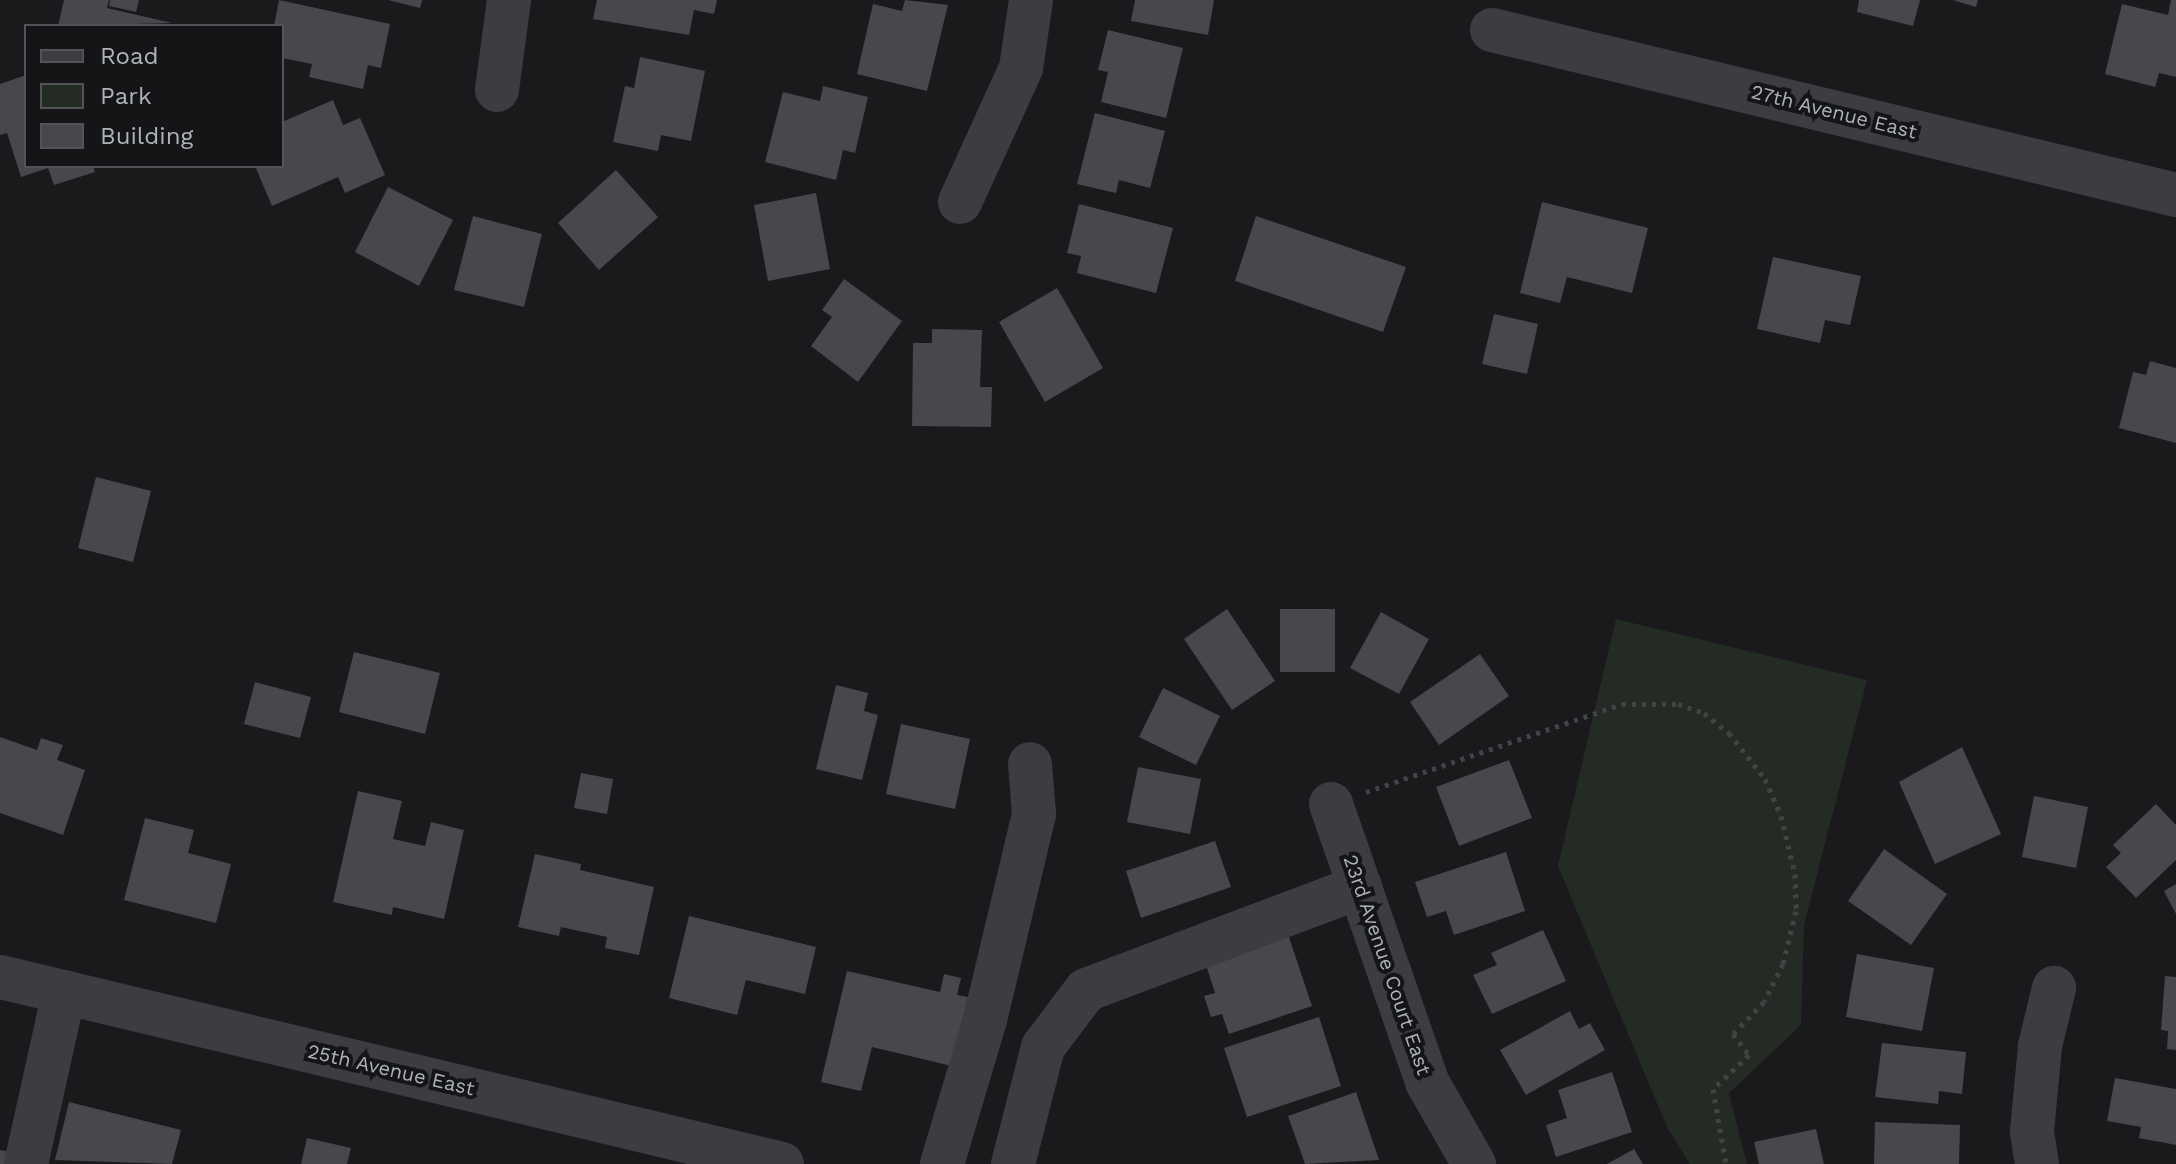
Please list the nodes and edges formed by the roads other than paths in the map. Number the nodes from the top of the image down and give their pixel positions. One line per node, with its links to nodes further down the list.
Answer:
1 (509, 0): 4 (street)
2 (1031, 0): 6 (street)
3 (1492, 30): 5 (street, 27th Avenue East)
4 (497, 90)
5 (2176, 195)
6 (960, 202)
7 (1030, 764): 15 (street)
8 (1331, 804): 9 (street, 23rd Avenue Court East)
9 (1360, 887): 16 (street); 17 (street, 23rd Avenue Court East)
10 (0, 977): 12 (street, 25th Avenue East)
11 (2054, 988): 18 (street)
12 (64, 992): 13 (street, 25th Avenue East); 14 (street)
13 (777, 1163)
14 (26, 1164)
15 (942, 1164)
16 (1013, 1164)
17 (1474, 1164)
18 (2037, 1164)

